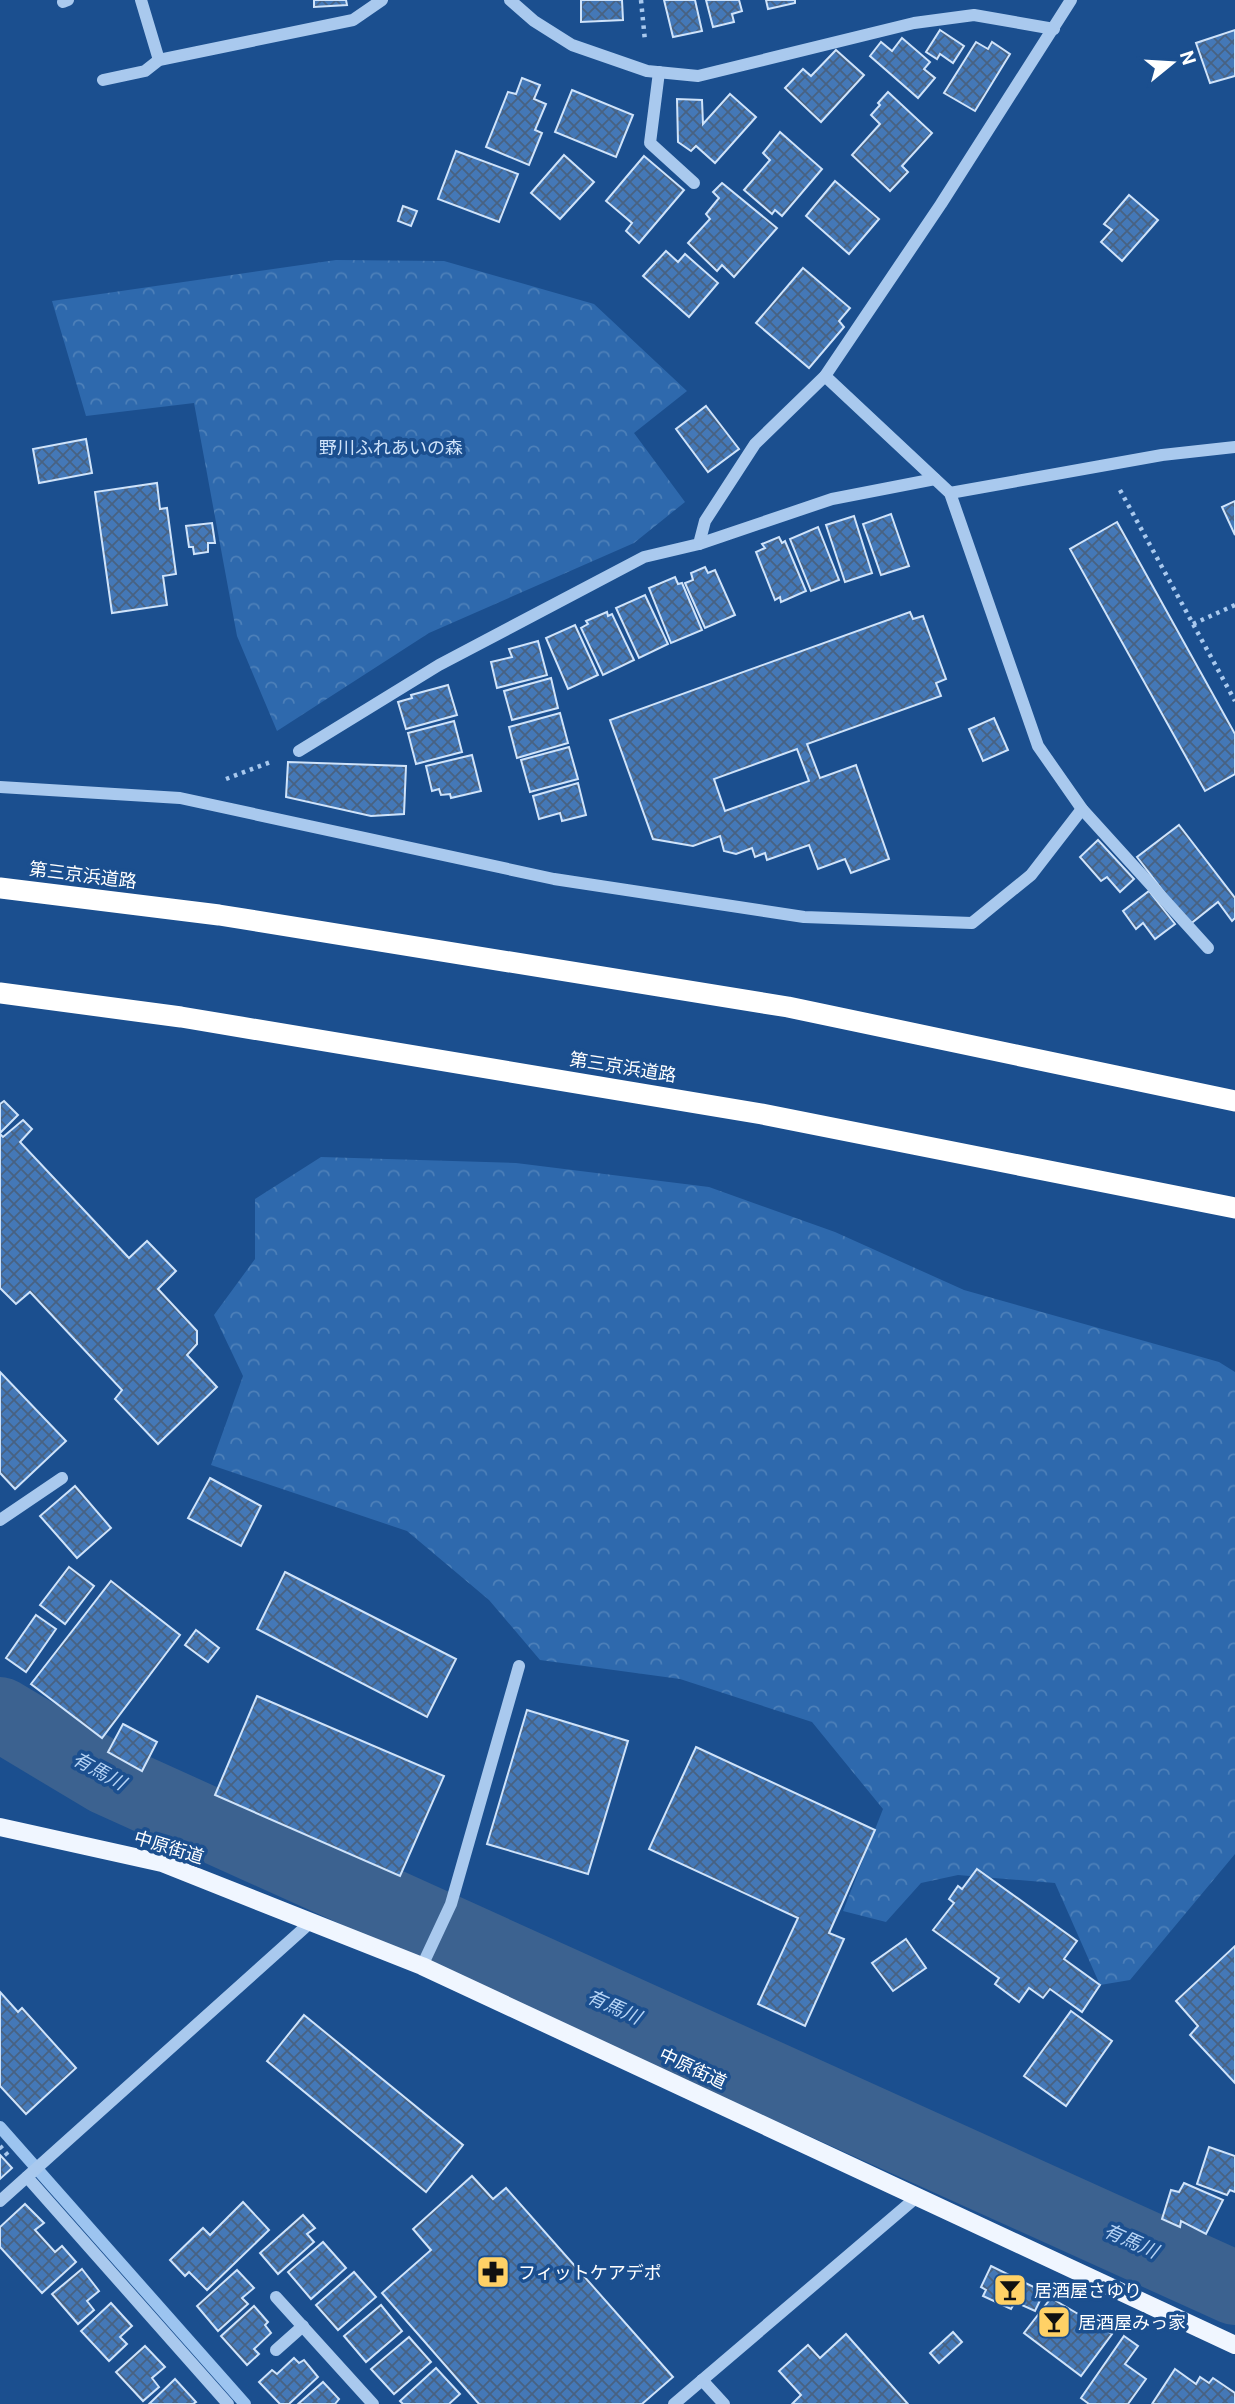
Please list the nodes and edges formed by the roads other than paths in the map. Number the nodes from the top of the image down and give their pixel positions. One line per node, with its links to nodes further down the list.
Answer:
1 (141, 0): 6 (street)
2 (382, 0): 6 (street)
3 (510, 0): 7 (street)
4 (1071, 0): 5 (street)
5 (1054, 29): 7 (street); 10 (street)
6 (159, 60): 8 (street)
7 (653, 71): 9 (street)
8 (103, 80)
9 (694, 183)
10 (825, 376): 12 (street); 14 (street)
11 (1235, 447): 13 (street)
12 (935, 479): 13 (street); 14 (street)
13 (950, 493): 17 (street)
14 (699, 544): 15 (street)
15 (299, 751)
16 (0, 787): 17 (street)
17 (1082, 809): 19 (street)
18 (0, 888): 21 (highway, 第三京浜道路)
19 (1208, 948)
20 (0, 993): 22 (highway, 第三京浜道路)
21 (1235, 1101)
22 (1235, 1208)
23 (62, 1478): 24 (street)
24 (0, 1520)
25 (519, 1667): 28 (street)
26 (0, 1827): 27 (main road, 中原街道)
27 (311, 1922): 28 (main road, 中原街道); 29 (street)
28 (422, 1966): 30 (main road, 中原街道)
29 (27, 2176): 31 (street); 37 (street)
30 (918, 2196): 34 (main road, 中原街道); 36 (street)
31 (0, 2201)
32 (276, 2297): 33 (street)
33 (303, 2326): 35 (street); 38 (street)
34 (1235, 2345)
35 (276, 2350)
36 (702, 2380): 39 (street); 40 (street)
37 (228, 2404)
38 (372, 2404)
39 (674, 2404)
40 (724, 2404)

